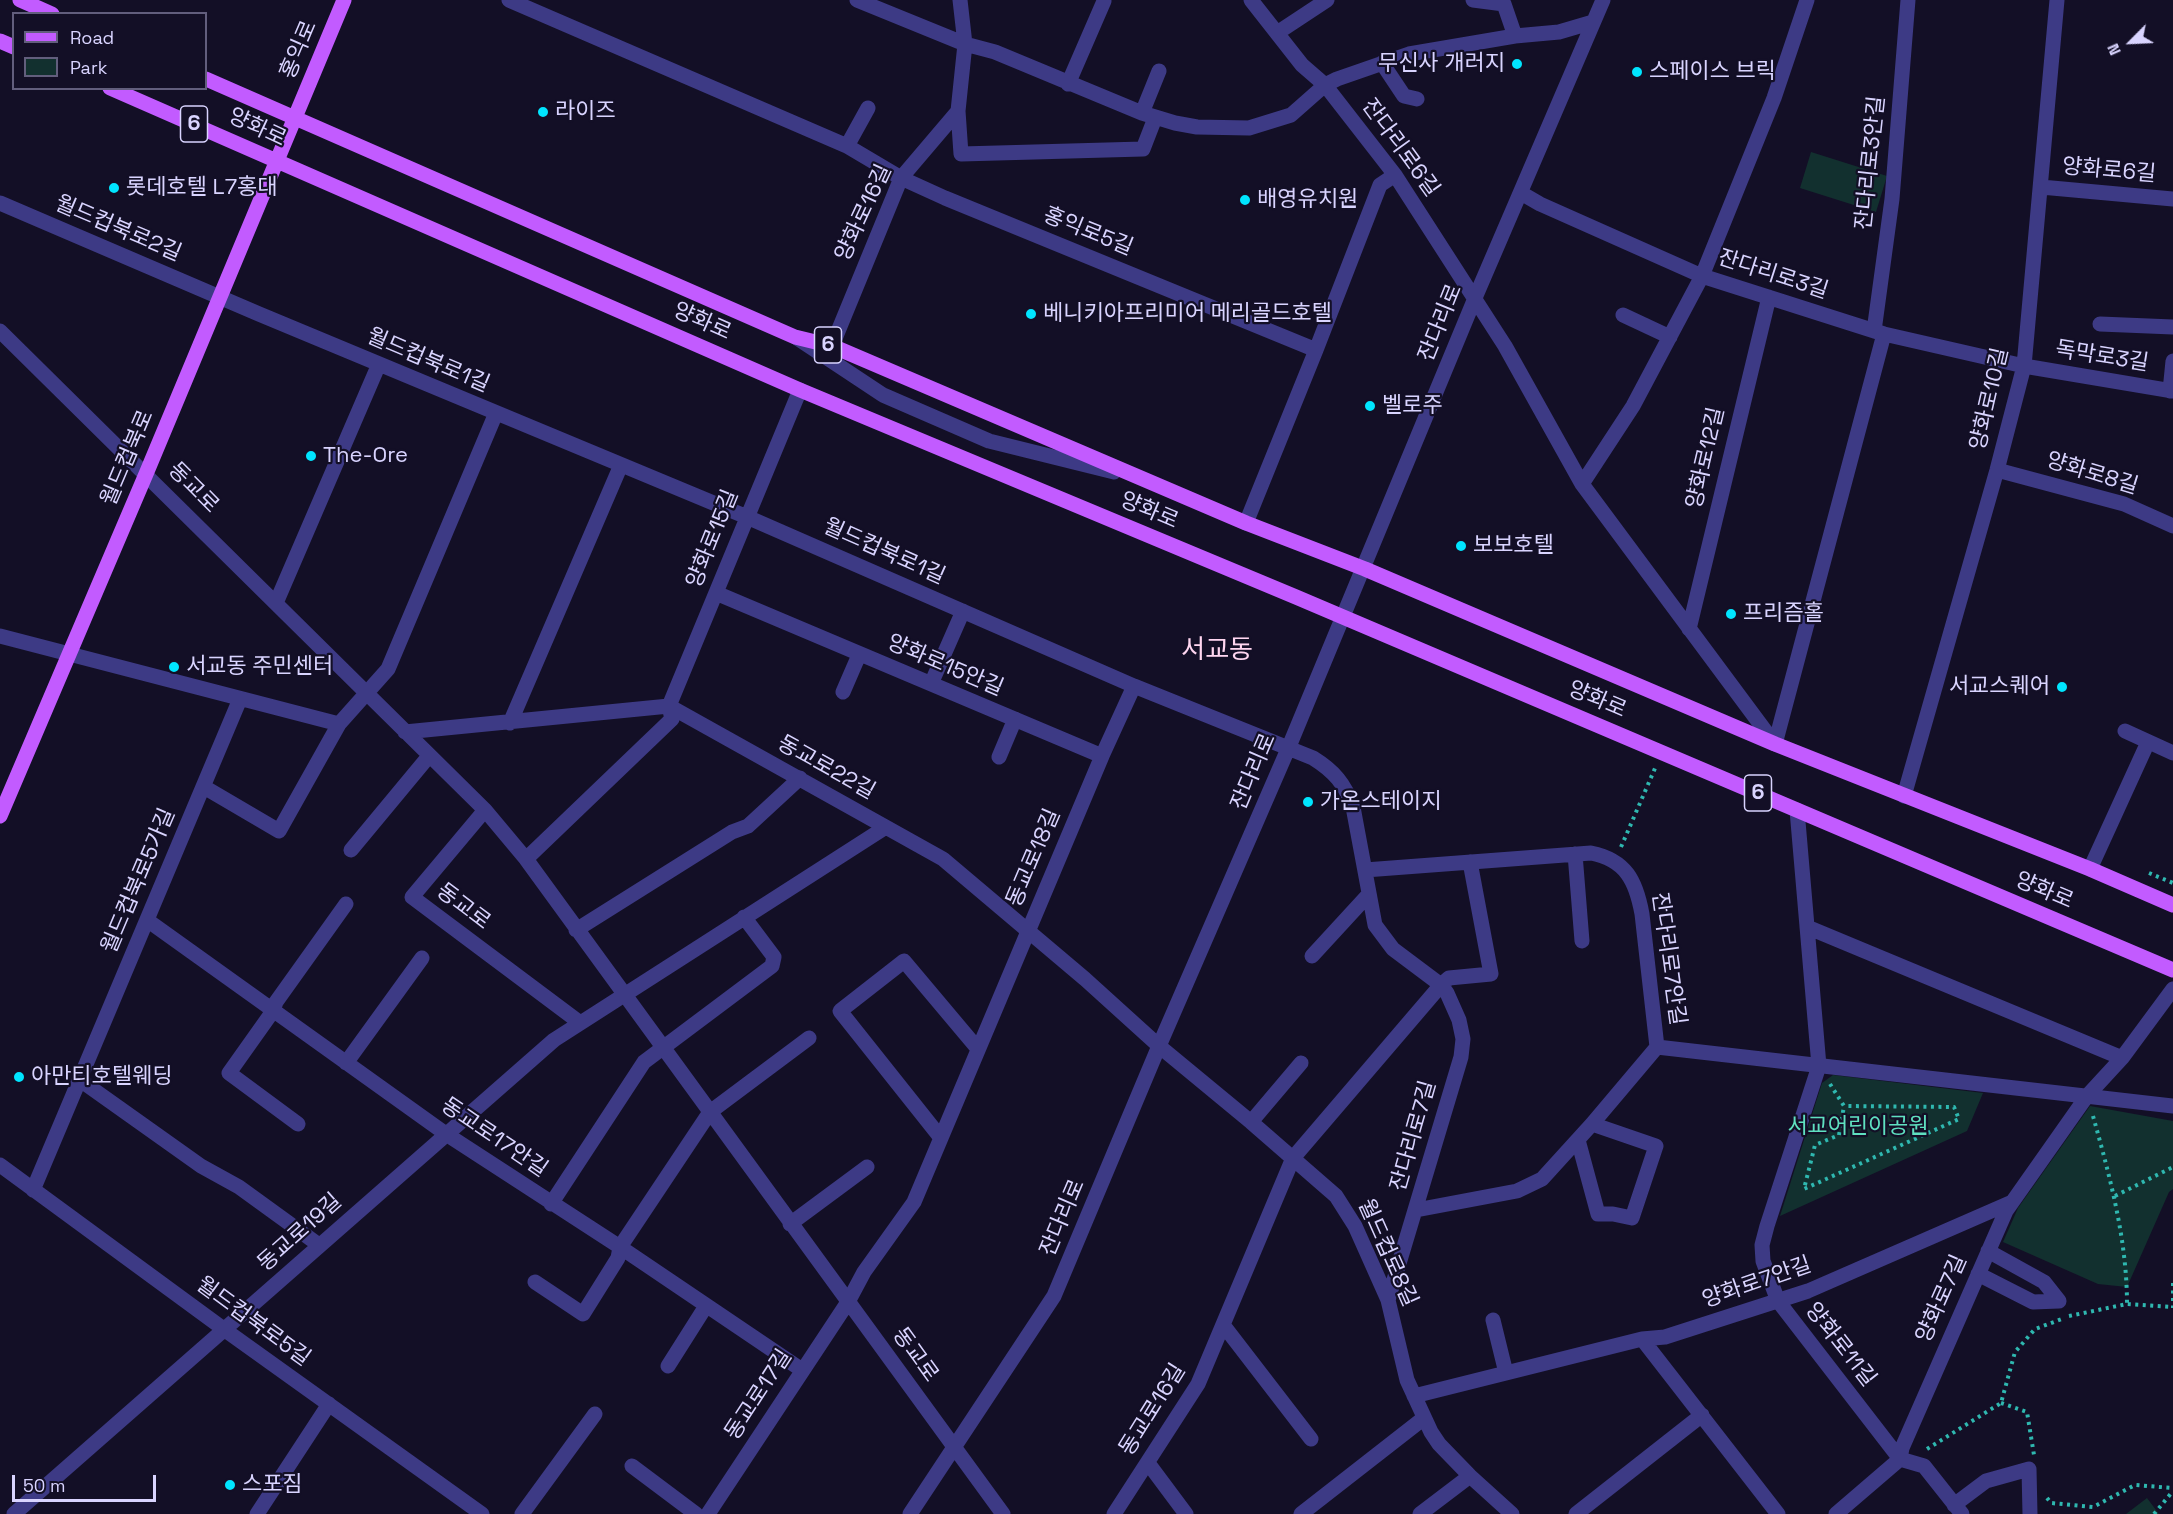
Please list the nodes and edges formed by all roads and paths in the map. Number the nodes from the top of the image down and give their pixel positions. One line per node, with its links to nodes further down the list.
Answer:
1 (20, 0): 15 (main road)
2 (344, 0): 30 (main road, 홍익로)
3 (509, 0): 14 (street, 홍익로5길)
4 (857, 0): 19 (street)
5 (960, 0): 19 (street)
6 (1251, 0): 17 (street, 잔다리로6길)
7 (1327, 0): 17 (street)
8 (1473, 0): 18 (street)
9 (1603, 0): 16 (street, 잔다리로)
10 (1807, 0): 39 (street)
11 (1908, 0): 46 (street, 잔다리로3안길)
12 (2057, 0): 35 (street, 양화로10길)
13 (1104, 1): 23 (street)
14 (535, 4): 31 (street, 홍익로5길)
15 (47, 12)
16 (1593, 22): 18 (street); 36 (street, 잔다리로)
17 (1277, 33): 24 (street, 잔다리로6길)
18 (1515, 36): 20 (street)
19 (965, 44): 23 (street); 28 (street)
20 (1382, 63): 24 (street); 26 (street)
21 (1159, 71): 29 (street)
22 (207, 79): 30 (main road, 양화로 / 6)
23 (1068, 84): 29 (street)
24 (1325, 85): 29 (street); 33 (street, 잔다리로6길)
25 (115, 90): 32 (main road, 양화로 / 6)
26 (1417, 99)
27 (868, 108): 31 (street)
28 (958, 111): 29 (street); 34 (street, 양화로16길)
29 (1149, 116)
30 (295, 117): 32 (main road, 월드컵북로); 48 (main road, 양화로 / 6)
31 (848, 146): 34 (street, 홍익로5길)
32 (277, 162): 40 (main road, 월드컵북로); 55 (main road, 양화로 / 6)
33 (1395, 175): 42 (street, 잔다리로6길); 51 (street)
34 (901, 178): 50 (street, 양화로16길); 51 (street, 홍익로5길)
35 (2041, 187): 37 (street, 양화로6길); 54 (street, 양화로10길)
36 (1521, 193): 39 (street, 잔다리로3길); 42 (street, 잔다리로)
37 (2173, 199)
38 (0, 203): 40 (street, 월드컵북로2길)
39 (1702, 276): 41 (street, 잔다리로3길); 49 (street)
40 (219, 296): 53 (street, 월드컵북로1길); 60 (main road, 월드컵북로)
41 (1769, 297): 46 (street, 잔다리로3길); 71 (street, 양화로12길)
42 (1475, 298): 62 (street); 66 (street, 잔다리로)
43 (1623, 315): 49 (street)
44 (2100, 324): 45 (street)
45 (2173, 327)
46 (1879, 332): 54 (street, 잔다리로3길); 87 (street)
47 (2, 337): 60 (street, 동교로)
48 (795, 337): 50 (main road, 양화로 / 6); 61 (street)
49 (1670, 337): 62 (street)
50 (831, 346): 61 (main road, 양화로 / 6)
51 (1316, 350): 64 (street)
52 (2173, 361): 56 (street)
53 (379, 364): 57 (street, 월드컵북로1길); 68 (street)
54 (2024, 366): 56 (street, 독막로3길); 59 (street, 양화로10길)
55 (801, 390): 63 (street, 양화로15길); 70 (main road, 양화로 / 6)
56 (2172, 391)
57 (496, 413): 58 (street, 월드컵북로1길); 78 (street)
58 (621, 465): 63 (street, 월드컵북로1길); 82 (street)
59 (1997, 470): 65 (street, 양화로8길); 96 (street, 양화로10길)
60 (146, 474): 68 (street, 동교로); 73 (main road, 월드컵북로)
61 (1140, 478): 64 (main road, 양화로 / 6)
62 (1582, 484): 71 (street)
63 (747, 517): 67 (street, 양화로15길); 69 (street, 월드컵북로1길)
64 (1246, 522): 66 (main road, 양화로 / 6)
65 (2173, 526)
66 (1365, 569): 70 (street, 잔다리로); 87 (main road, 양화로 / 6)
67 (716, 593): 74 (street, 양화로15안길); 80 (street, 양화로15길)
68 (276, 603): 78 (street, 동교로)
69 (963, 611): 75 (street, 월드컵북로1길); 76 (street, 월드컵북로1길)
70 (1344, 617): 88 (street, 잔다리로); 89 (main road, 양화로 / 6)
71 (1689, 629): 87 (street)
72 (0, 636): 73 (street)
73 (69, 655): 79 (street); 99 (main road, 월드컵북로)
74 (859, 655): 75 (street, 양화로15안길); 77 (street, 양화로15안길)
75 (931, 684): 81 (street, 양화로15안길)
76 (1134, 686): 88 (street, 월드컵북로1길); 92 (street, 동교로18길)
77 (843, 692)
78 (367, 693): 83 (street); 85 (street, 동교로)
79 (240, 699): 83 (street); 95 (street, 월드컵북로5가길)
80 (669, 706): 82 (street); 94 (street, 동교로22길); 103 (street)
81 (1015, 719): 92 (street, 양화로15안길); 93 (street, 양화로15안길)
82 (510, 723): 85 (street)
83 (339, 724): 95 (street)
84 (2125, 731): 86 (street)
85 (405, 732): 91 (street, 동교로)
86 (2148, 742): 90 (street); 106 (street, 양화로)
87 (1775, 744): 96 (main road, 양화로 / 6)
88 (1288, 749): 107 (street, 잔다리로7길); 128 (street, 잔다리로)
89 (1662, 752): 98 (main road, 양화로 / 6); 104 (path)
90 (2173, 753)
91 (429, 756): 97 (street, 동교로); 101 (street)
92 (1102, 756): 117 (street, 동교로18길)
93 (999, 758)
94 (800, 778): 100 (street, 동교로22길); 116 (street)
95 (204, 787): 114 (street, 월드컵북로5가길)
96 (1905, 796): 106 (main road, 양화로 / 6)
97 (485, 810): 103 (street, 동교로); 126 (street, 동교로)
98 (1797, 810): 115 (street, 양화로11길); 121 (main road, 양화로 / 6)
99 (0, 816)
100 (886, 827): 113 (street); 117 (street, 동교로22길)
101 (351, 850)
102 (1575, 854): 104 (street); 105 (street); 118 (street)
103 (526, 860): 116 (street, 동교로)
104 (1615, 861): 130 (street, 잔다리로7안길)
105 (1470, 862): 107 (street); 122 (street)
106 (2090, 869): 112 (main road, 양화로 / 6)
107 (1365, 870): 110 (street, 잔다리로7길)
108 (2149, 873): 109 (path)
109 (2173, 883)
110 (1369, 894): 119 (street); 122 (street, 잔다리로7길)
111 (346, 904): 125 (street)
112 (2173, 905)
113 (744, 916): 124 (street); 129 (street)
114 (147, 920): 125 (street, 동교로17안길); 137 (street, 월드컵북로5가길)
115 (1807, 927): 132 (street); 135 (street, 양화로11길)
116 (576, 930): 124 (street, 동교로)
117 (1028, 930): 128 (street, 동교로22길); 131 (street, 동교로18길)
118 (1582, 942)
119 (1312, 956)
120 (422, 958): 133 (street)
121 (2173, 970)
122 (1441, 985): 148 (street); 156 (street, 잔다리로7길)
123 (2173, 989): 132 (street, 양화로7길)
124 (622, 994): 126 (street, 동교로19길); 129 (street, 동교로)
125 (273, 1011): 133 (street, 동교로17안길); 143 (street)
126 (579, 1022): 145 (street, 동교로19길)
127 (809, 1038): 141 (street)
128 (1160, 1046): 142 (street, 월드컵로8길); 184 (street, 잔다리로)
129 (662, 1047): 141 (street, 동교로); 155 (street)
130 (1657, 1047): 135 (street); 144 (street, 잔다리로7안길)
131 (978, 1050): 146 (street, 동교로18길); 146 (street)
132 (2122, 1058): 138 (street, 양화로7길)
133 (346, 1062): 145 (street, 동교로17안길)
134 (1301, 1063): 142 (street)
135 (1819, 1066): 138 (street); 165 (street, 양화로11길)
136 (1827, 1079): 139 (path)
137 (80, 1080): 152 (street, 월드컵북로5가길); 158 (street)
138 (2085, 1098): 140 (street); 153 (path); 154 (street, 양화로7길)
139 (1844, 1106): 139 (path)
140 (2173, 1106)
141 (710, 1112): 157 (street, 동교로); 159 (street)
142 (1251, 1122): 148 (street, 월드컵로8길)
143 (298, 1124)
144 (1592, 1124): 147 (street, 잔다리로7안길); 147 (street)
145 (446, 1134): 155 (street, 동교로17안길); 158 (street, 동교로19길)
146 (941, 1138): 166 (street, 동교로18길)
147 (1578, 1140): 156 (street, 잔다리로7안길)
148 (1293, 1158): 164 (street, 월드컵로8길); 171 (street, 동교로16길)
149 (0, 1165): 152 (street, 월드컵북로5길)
150 (867, 1167): 157 (street)
151 (2173, 1167): 153 (path)
152 (33, 1190): 172 (street, 월드컵북로5길)
153 (2115, 1196): 167 (path)
154 (2012, 1202): 160 (street, 양화로7길); 165 (street, 양화로7안길)
155 (551, 1204): 159 (street, 동교로17안길)
156 (1416, 1210): 164 (street, 잔다리로7길)
157 (790, 1224): 166 (street, 동교로)
158 (319, 1245): 172 (street, 동교로19길)
159 (620, 1247): 162 (street); 168 (street, 동교로17안길)
160 (1988, 1251): 161 (street, 양화로7길); 161 (street)
161 (1978, 1274): 185 (street, 양화로7길)
162 (535, 1282)
163 (2173, 1283): 169 (path)
164 (1388, 1300): 177 (street, 월드컵로8길)
165 (1778, 1301): 173 (street, 양화로7안길); 185 (street, 양화로11길)
166 (848, 1302): 175 (street, 동교로17길); 184 (street, 동교로)
167 (2127, 1304): 169 (path); 178 (path)
168 (706, 1306): 174 (street); 175 (street, 동교로17안길)
169 (2172, 1307)
170 (1494, 1320): 176 (street)
171 (1224, 1326): 183 (street); 187 (street, 동교로16길)
172 (225, 1330): 179 (street, 월드컵북로5길); 194 (street, 동교로19길)
173 (1642, 1339): 176 (street, 양화로7안길); 181 (street)
174 (668, 1366)
175 (802, 1370): 199 (street, 동교로17길)
176 (1506, 1373): 177 (street, 양화로7안길)
177 (1414, 1396): 182 (street, 월드컵로8길)
178 (2001, 1403): 186 (path); 189 (path)
179 (329, 1404): 195 (street); 196 (street, 월드컵북로5길)
180 (595, 1414): 197 (street)
181 (1701, 1415): 207 (street); 208 (street)
182 (1424, 1418): 190 (street, 월드컵로8길); 204 (street)
183 (1311, 1439)
184 (954, 1448): 200 (street, 잔다리로); 201 (street, 동교로)
185 (1900, 1459): 189 (street); 209 (street)
186 (2034, 1462)
187 (1148, 1463): 202 (street, 동교로16길); 203 (street)
188 (632, 1466): 198 (street)
189 (1924, 1466): 193 (street)
190 (1470, 1476): 205 (street); 206 (street, 월드컵로8길)
191 (2173, 1490): 192 (path); 211 (path)
192 (2045, 1495)
193 (1958, 1509): 210 (street)
194 (14, 1514)
195 (257, 1514)
196 (482, 1514)
197 (522, 1514)
198 (696, 1514)
199 (708, 1514)
200 (910, 1514)
201 (1003, 1514)
202 (1114, 1514)
203 (1186, 1514)
204 (1301, 1514)
205 (1420, 1514)
206 (1512, 1514)
207 (1576, 1514)
208 (1778, 1514)
209 (1836, 1514)
210 (2030, 1514)
211 (2154, 1514)

